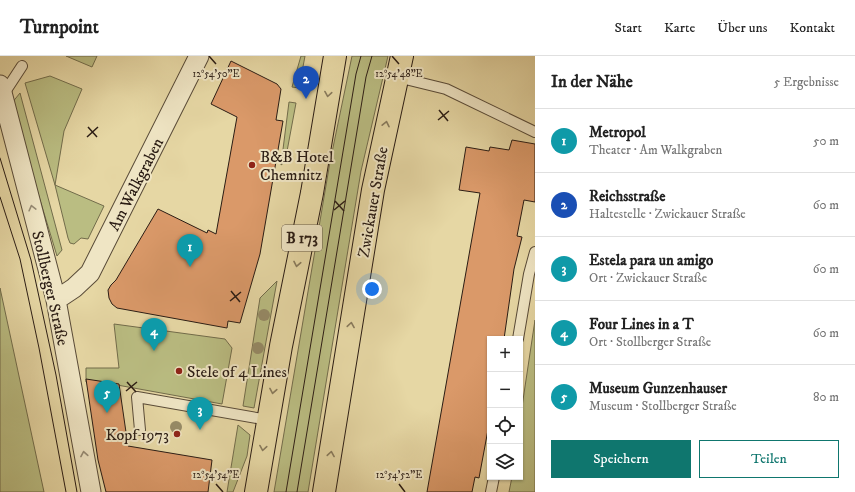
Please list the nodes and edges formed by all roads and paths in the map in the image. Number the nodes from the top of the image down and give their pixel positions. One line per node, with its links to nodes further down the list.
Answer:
1 (199, 56): 8 (street, Am Walkgraben)
2 (335, 56): 10 (main road, B 173, one-way to 10)
3 (22, 66): 5 (lane)
4 (399, 66): 6 (lane); 15 (main road, Zwickauer Straße, one-way to 4)
5 (2, 90): 8 (street, Stollberger Straße, one-way to 5)
6 (535, 132)
7 (535, 252): 9 (lane)
8 (56, 300): 13 (street, Stollberger Straße, one-way to 8)
9 (519, 336)
10 (268, 420): 11 (lane); 14 (main road, B 173, one-way to 14)
11 (140, 430)
12 (493, 480): 16 (lane)
13 (91, 492)
14 (256, 492)
15 (324, 492)
16 (491, 492)

